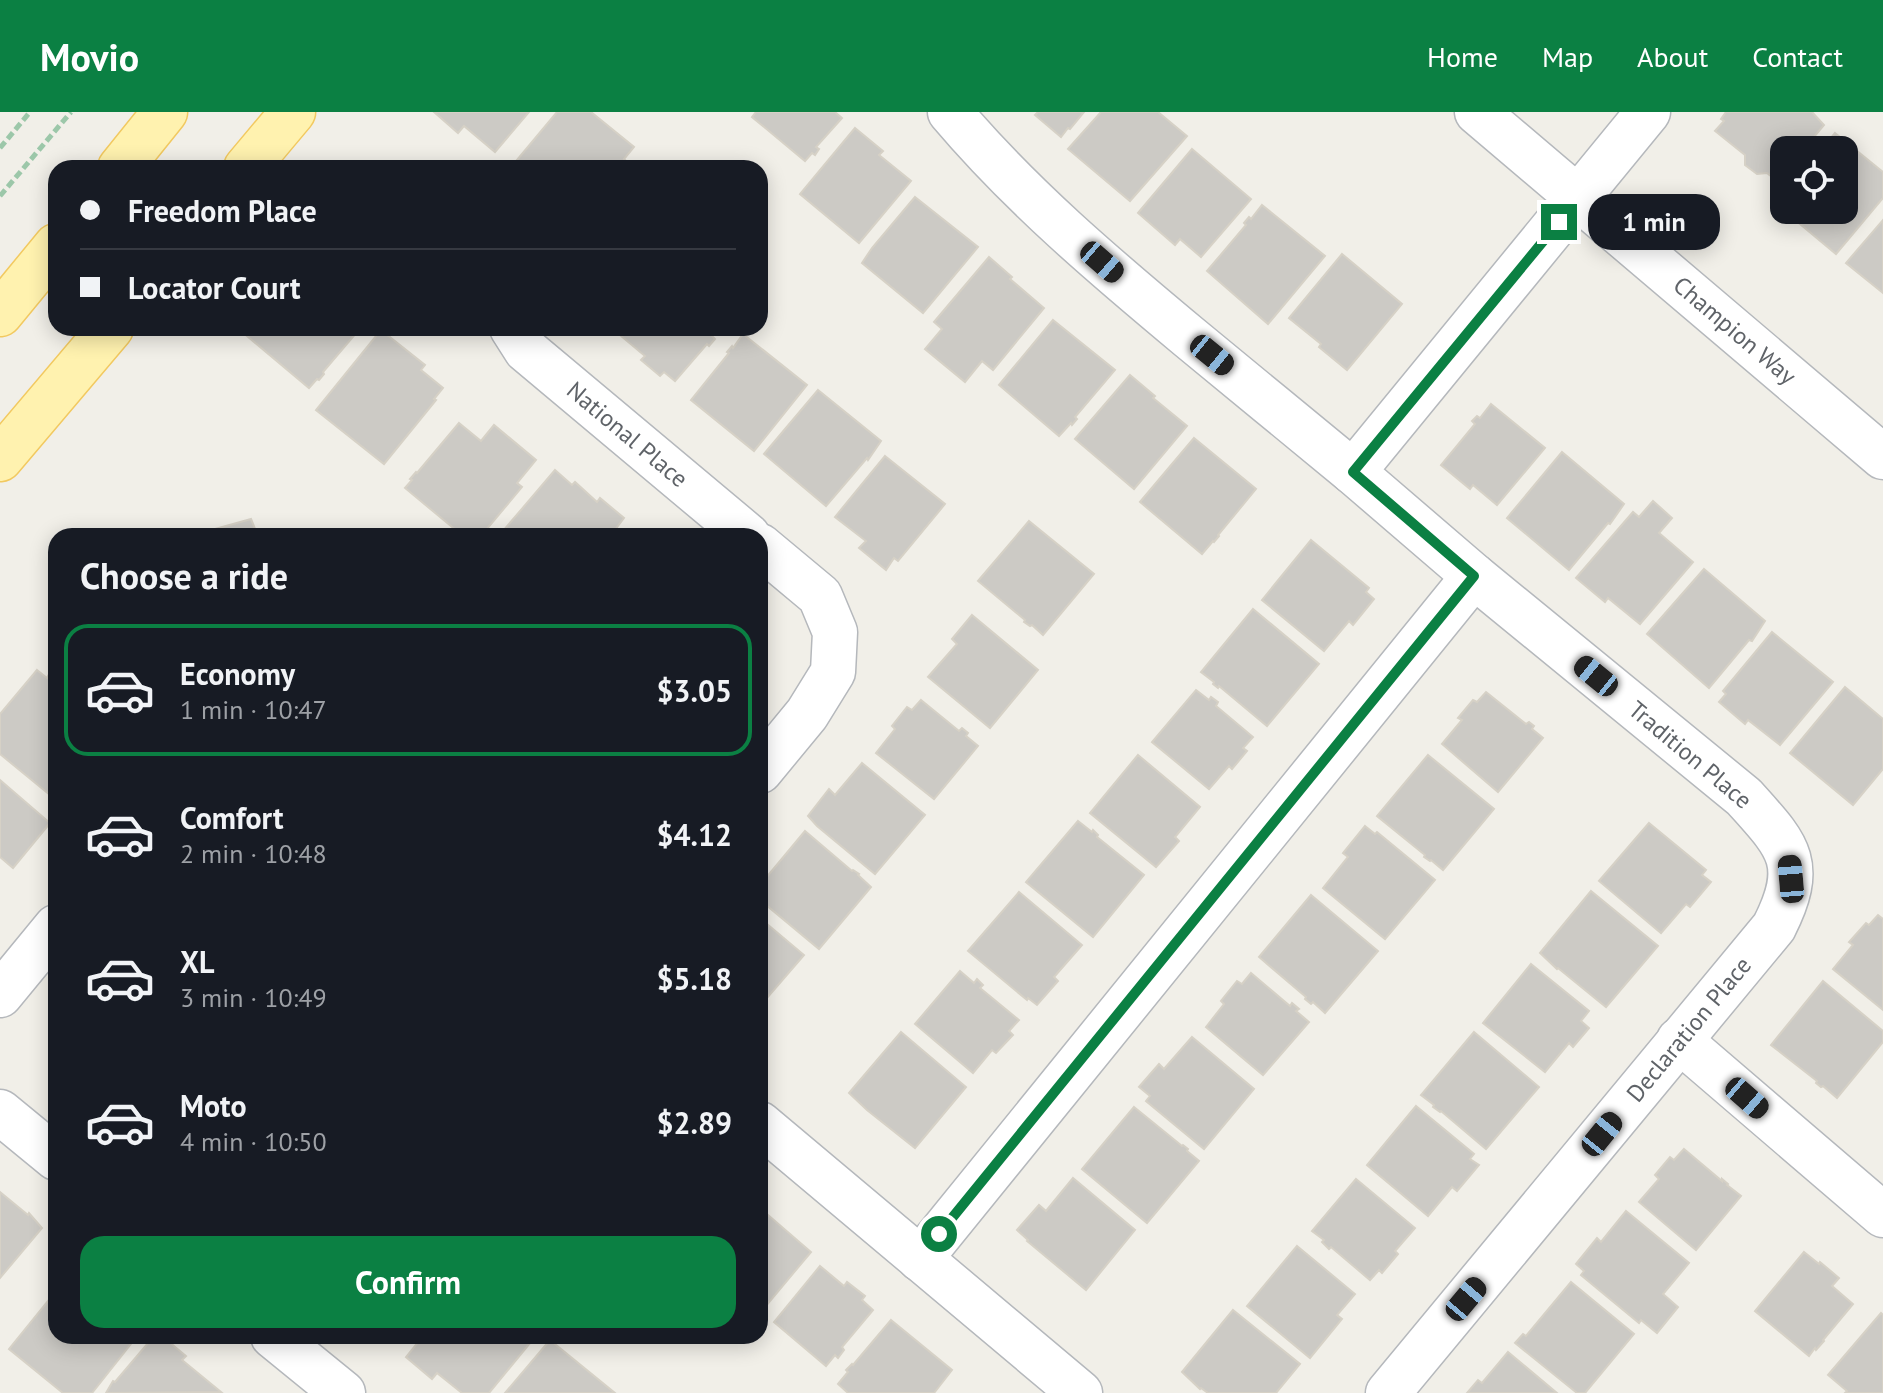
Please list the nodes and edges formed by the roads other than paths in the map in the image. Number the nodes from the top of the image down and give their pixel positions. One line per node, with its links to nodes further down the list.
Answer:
1 (165, 112): 6 (main road)
2 (293, 112): 7 (main road)
3 (950, 112): 15 (street, Tradition Place)
4 (1477, 112): 8 (street, Champion Way)
5 (1648, 112): 8 (street)
6 (126, 160)
7 (253, 160)
8 (1578, 199): 13 (street, Champion Way); 15 (street)
9 (48, 256): 10 (main road)
10 (0, 314)
11 (104, 336): 14 (main road)
12 (517, 336): 16 (street, National Place)
13 (1883, 457)
14 (0, 459)
15 (1353, 472): 18 (street, Tradition Place)
16 (738, 528)
17 (768, 553): 19 (street)
18 (1474, 576): 20 (street, Tradition Place); 28 (street)
19 (768, 761)
20 (1791, 879): 23 (street, Declaration Place)
21 (48, 937): 22 (street)
22 (0, 995)
23 (1679, 1040): 27 (street); 32 (street, Declaration Place)
24 (0, 1112): 26 (street)
25 (768, 1131): 28 (street)
26 (48, 1151)
27 (1883, 1215)
28 (920, 1259): 31 (street)
29 (283, 1344): 30 (street)
30 (343, 1393)
31 (1080, 1393)
32 (1388, 1393)

